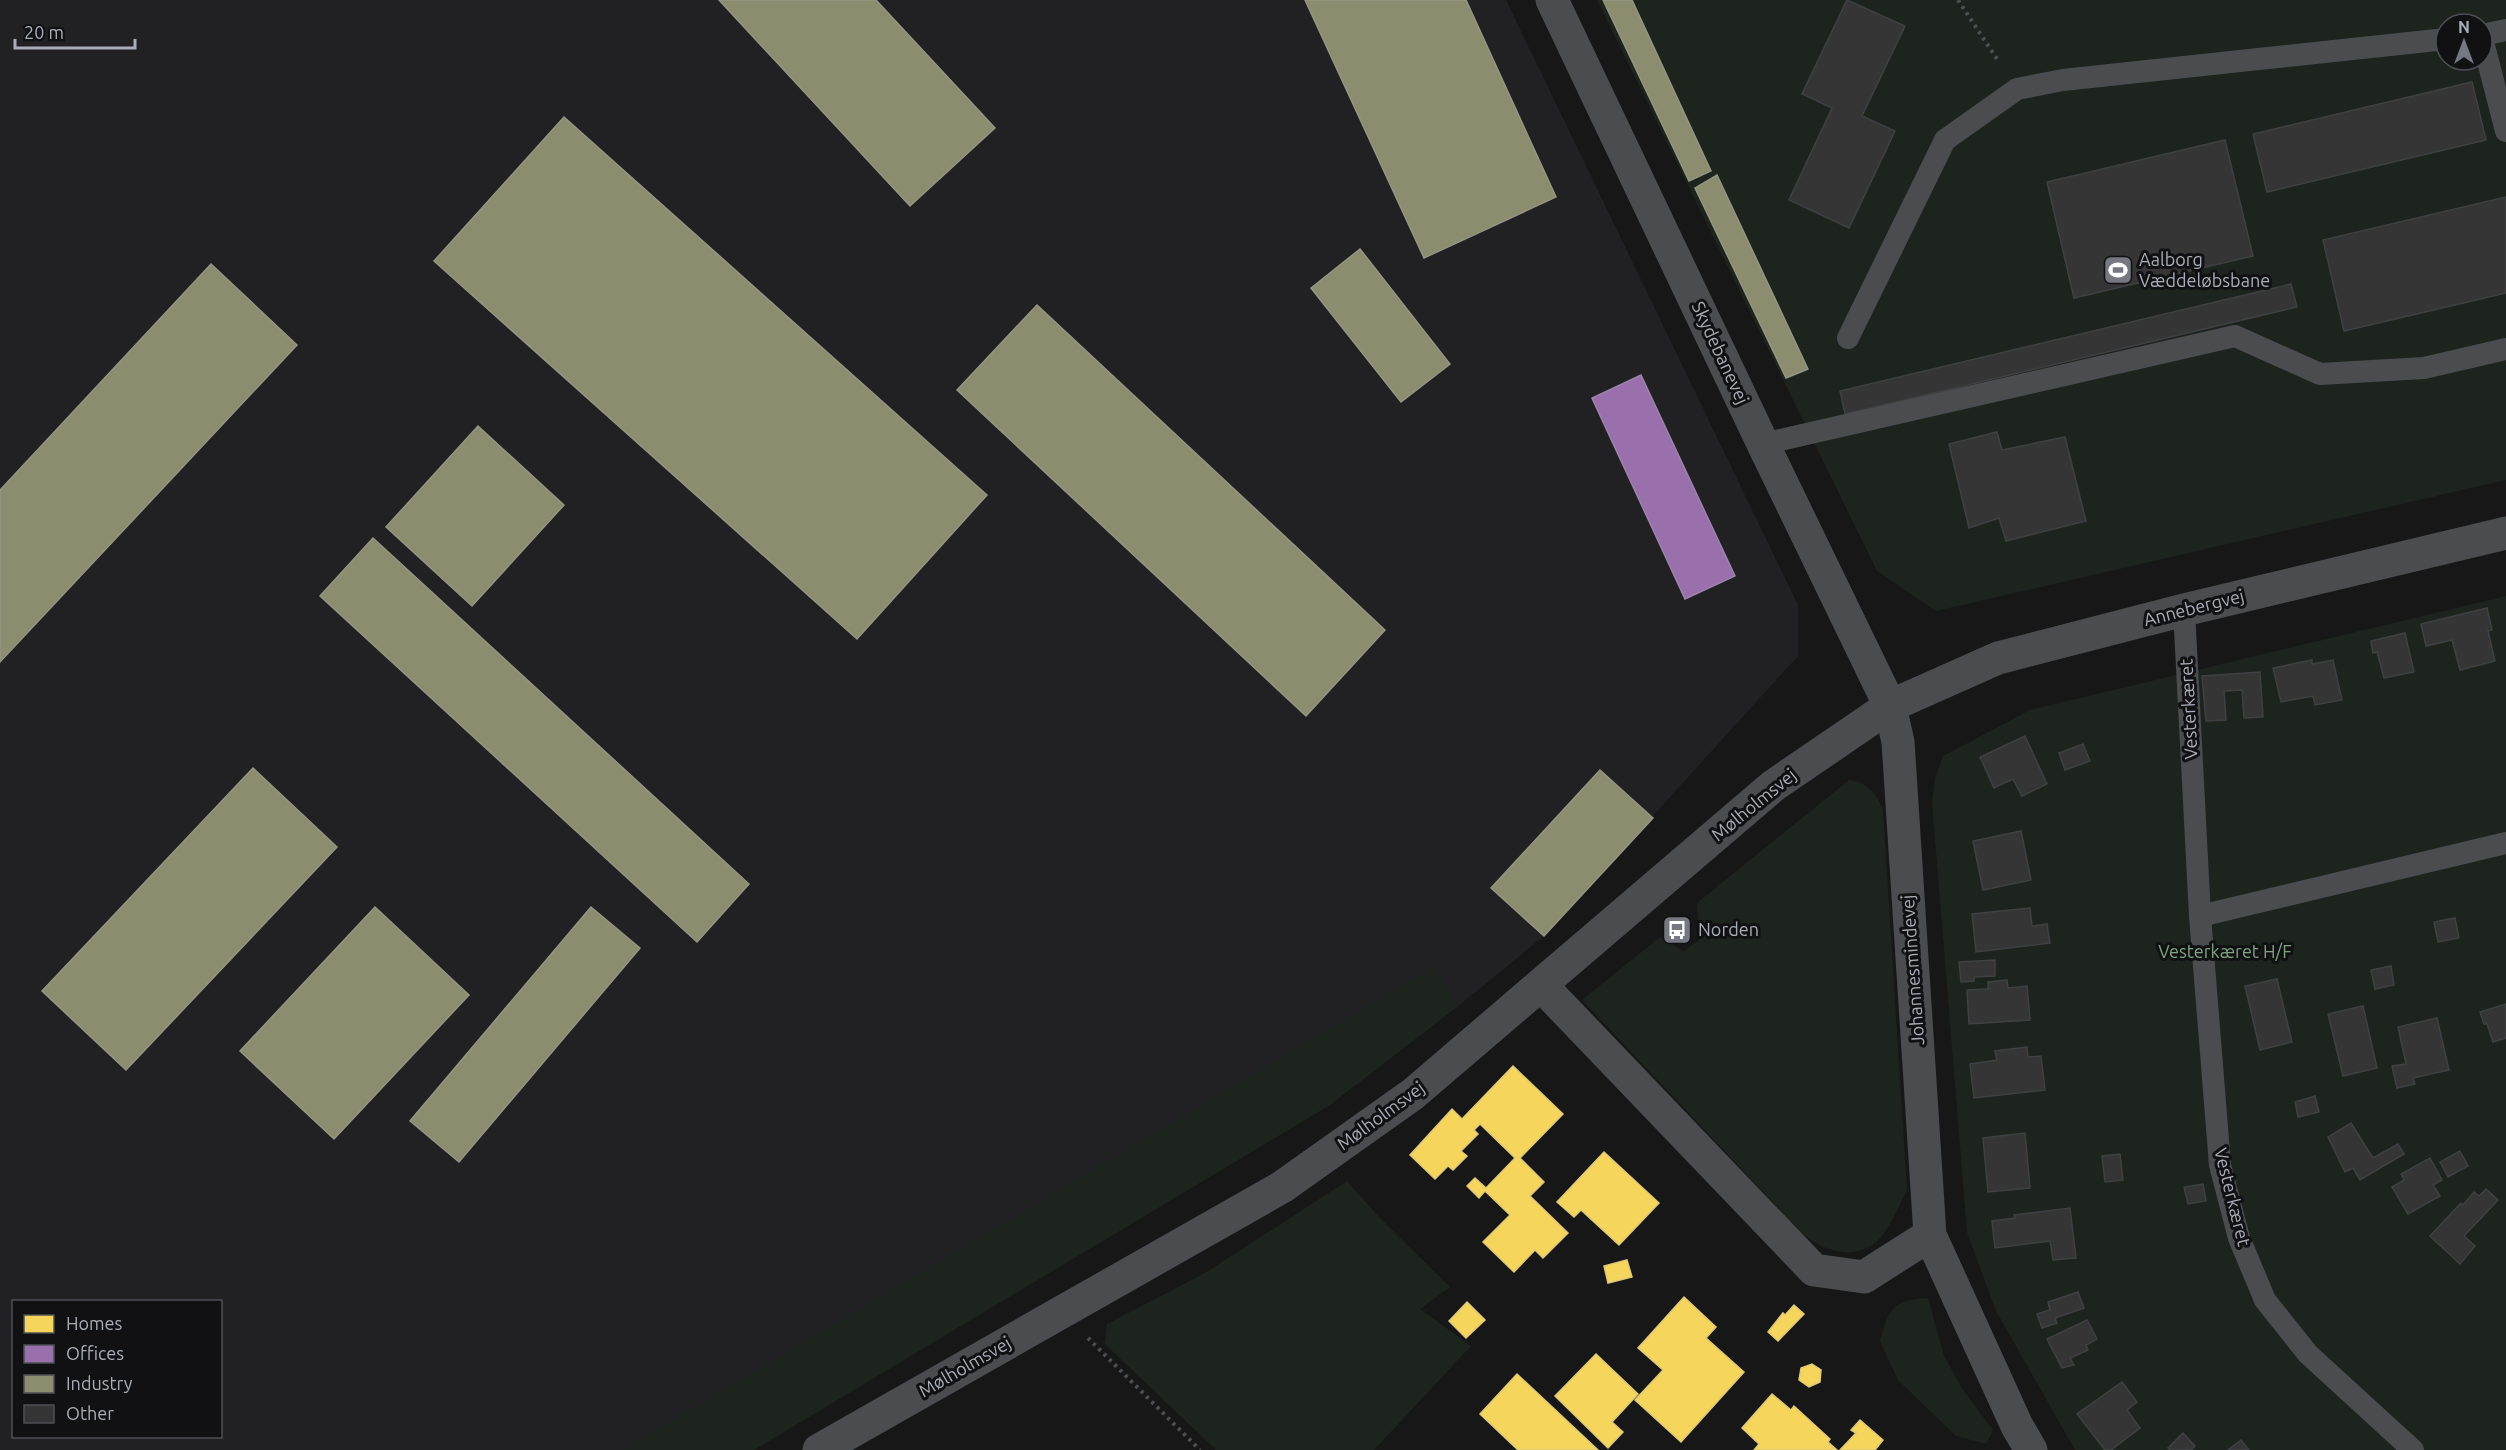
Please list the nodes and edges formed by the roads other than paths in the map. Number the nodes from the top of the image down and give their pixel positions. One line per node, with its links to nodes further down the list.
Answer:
1 (1552, 0): 7 (street, Skydebanevej)
2 (2434, 40): 5 (lane)
3 (2491, 72): 4 (lane)
4 (2506, 131)
5 (1848, 338)
6 (2506, 349): 7 (lane)
7 (1762, 444): 10 (street, Skydebanevej)
8 (2506, 533): 9 (street, Annebergvej)
9 (2184, 610): 10 (street, Annebergvej); 12 (lane, Vesterkæret)
10 (1890, 706): 13 (street, Mølholmsvej); 14 (street, Johannesmindevej)
11 (2506, 843): 12 (lane)
12 (2200, 916): 17 (lane, Vesterkæret)
13 (1541, 985): 14 (street); 15 (street, Mølholmsvej)
14 (1930, 1235): 16 (street, Johannesmindevej)
15 (819, 1450)
16 (2031, 1450)
17 (2413, 1450)

